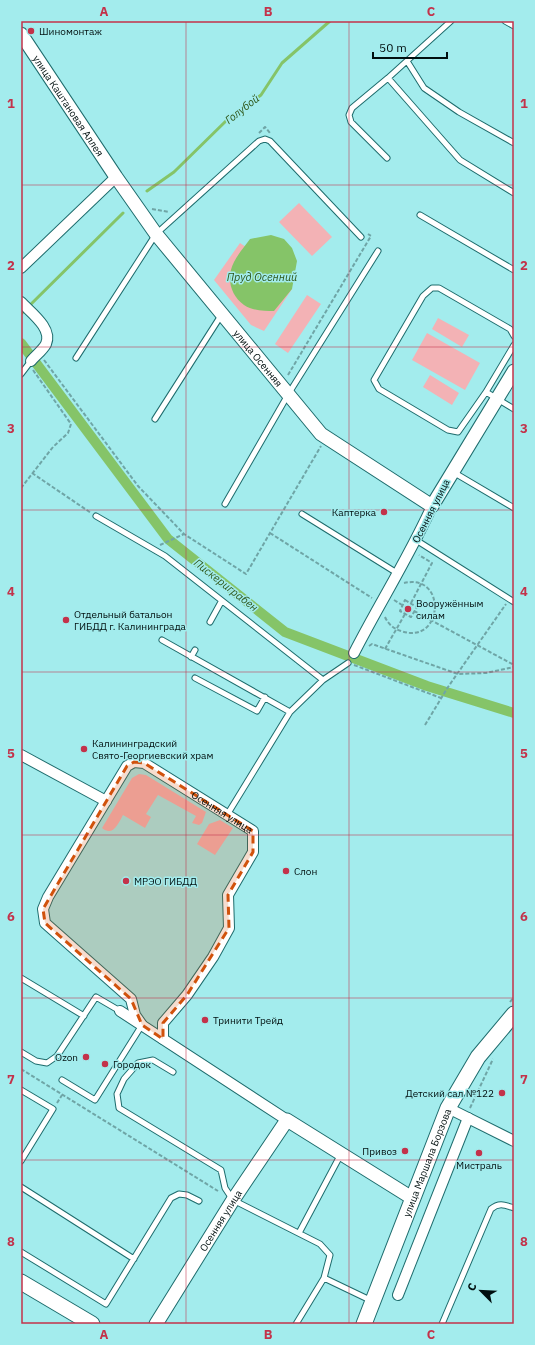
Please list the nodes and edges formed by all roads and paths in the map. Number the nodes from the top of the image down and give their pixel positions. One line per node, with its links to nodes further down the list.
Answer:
1 (451, 21): 5 (lane)
2 (505, 21): 3 (lane)
3 (514, 26)
4 (21, 34): 11 (street, улица Каштановая Аллея)
5 (406, 61): 6 (lane); 9 (lane)
6 (388, 78): 10 (lane); 12 (lane)
7 (270, 133): 8 (path)
8 (253, 137)
9 (514, 143)
10 (387, 158)
11 (116, 177): 18 (street, улица Осенняя); 21 (street)
12 (514, 193)
13 (174, 207): 14 (path)
14 (169, 212): 15 (path); 18 (path)
15 (151, 213)
16 (420, 215): 22 (lane)
17 (365, 230): 31 (path)
18 (160, 231): 19 (lane); 24 (street, улица Осенняя); 28 (lane)
19 (361, 237)
20 (378, 251): 31 (lane)
21 (21, 268)
22 (514, 270)
23 (21, 302): 27 (street)
24 (223, 314): 31 (street, улица Осенняя); 34 (lane)
25 (514, 336): 32 (lane)
26 (514, 345): 32 (lane)
27 (33, 358): 30 (lane); 37 (path); 45 (path)
28 (76, 358)
29 (514, 371): 32 (street, Осенняя улица)
30 (21, 374)
31 (286, 389): 35 (street, улица Осенняя); 39 (lane)
32 (492, 395): 33 (lane); 36 (street, Осенняя улица)
33 (514, 409)
34 (155, 419)
35 (327, 437): 40 (street, улица Осенняя); 44 (path)
36 (452, 471): 40 (street, Осенняя улица); 41 (lane)
37 (32, 473): 38 (path); 43 (path)
38 (21, 488)
39 (225, 504)
40 (432, 506): 46 (street, Осенняя улица)
41 (514, 508)
42 (302, 514): 49 (lane)
43 (96, 516): 54 (lane)
44 (270, 533): 45 (path); 55 (path)
45 (184, 534): 47 (path)
46 (416, 540): 49 (street, Осенняя улица); 53 (lane)
47 (164, 543)
48 (414, 553): 51 (path)
49 (397, 573): 55 (street, Осенняя улица)
50 (402, 583): 51 (path)
51 (420, 584): 56 (path); 61 (path)
52 (389, 598): 57 (path)
53 (512, 601): 65 (path)
54 (221, 602): 62 (lane); 74 (lane)
55 (380, 603): 68 (street, Осенняя улица)
56 (411, 603): 57 (path); 58 (path)
57 (403, 605): 59 (path)
58 (414, 611): 59 (path); 61 (path)
59 (404, 614): 63 (path)
60 (384, 616): 63 (path)
61 (432, 621): 63 (path); 65 (path)
62 (210, 622)
63 (395, 629): 66 (path)
64 (162, 640): 69 (lane)
65 (477, 646): 71 (path); 72 (path)
66 (385, 649): 68 (path); 72 (path)
67 (195, 650): 69 (lane)
68 (354, 653)
69 (191, 657): 75 (lane)
70 (348, 663): 74 (lane); 76 (path)
71 (514, 666): 72 (path)
72 (458, 674): 76 (path)
73 (195, 678): 75 (lane)
74 (323, 680): 77 (lane)
75 (265, 698): 77 (lane)
76 (441, 698): 78 (path)
77 (290, 712): 81 (lane)
78 (425, 724)
79 (21, 755): 80 (street)
80 (106, 801): 81 (street, Осенняя улица); 86 (street, Осенняя улица)
81 (227, 815): 87 (street, Осенняя улица)
82 (21, 978): 85 (lane)
83 (120, 1011): 85 (lane); 86 (street)
84 (514, 1014): 93 (main road, улица Маршала Борзова)
85 (84, 1016): 88 (lane)
86 (142, 1025): 87 (street); 91 (lane)
87 (164, 1039): 95 (street)
88 (21, 1052)
89 (21, 1069): 101 (path)
90 (173, 1072): 101 (lane)
91 (62, 1080)
92 (21, 1090): 98 (lane)
93 (448, 1108): 94 (street); 100 (main road, улица Маршала Борзова)
94 (468, 1118): 96 (street); 109 (street)
95 (287, 1120): 97 (street); 101 (street, Осенняя улица)
96 (514, 1141)
97 (341, 1153): 100 (street); 104 (lane)
98 (21, 1161)
99 (21, 1187): 106 (lane)
100 (412, 1198): 110 (main road, улица Маршала Борзова)
101 (233, 1200): 104 (lane); 112 (street, Осенняя улица)
102 (199, 1201): 106 (lane)
103 (514, 1208): 115 (lane)
104 (299, 1233): 107 (lane)
105 (21, 1252): 106 (lane)
106 (134, 1258)
107 (324, 1278): 110 (lane); 113 (lane)
108 (21, 1282): 111 (main road)
109 (398, 1296)
110 (373, 1301): 114 (main road, улица Маршала Борзова)
111 (92, 1324)
112 (156, 1324)
113 (296, 1324)
114 (364, 1324)
115 (442, 1324)

